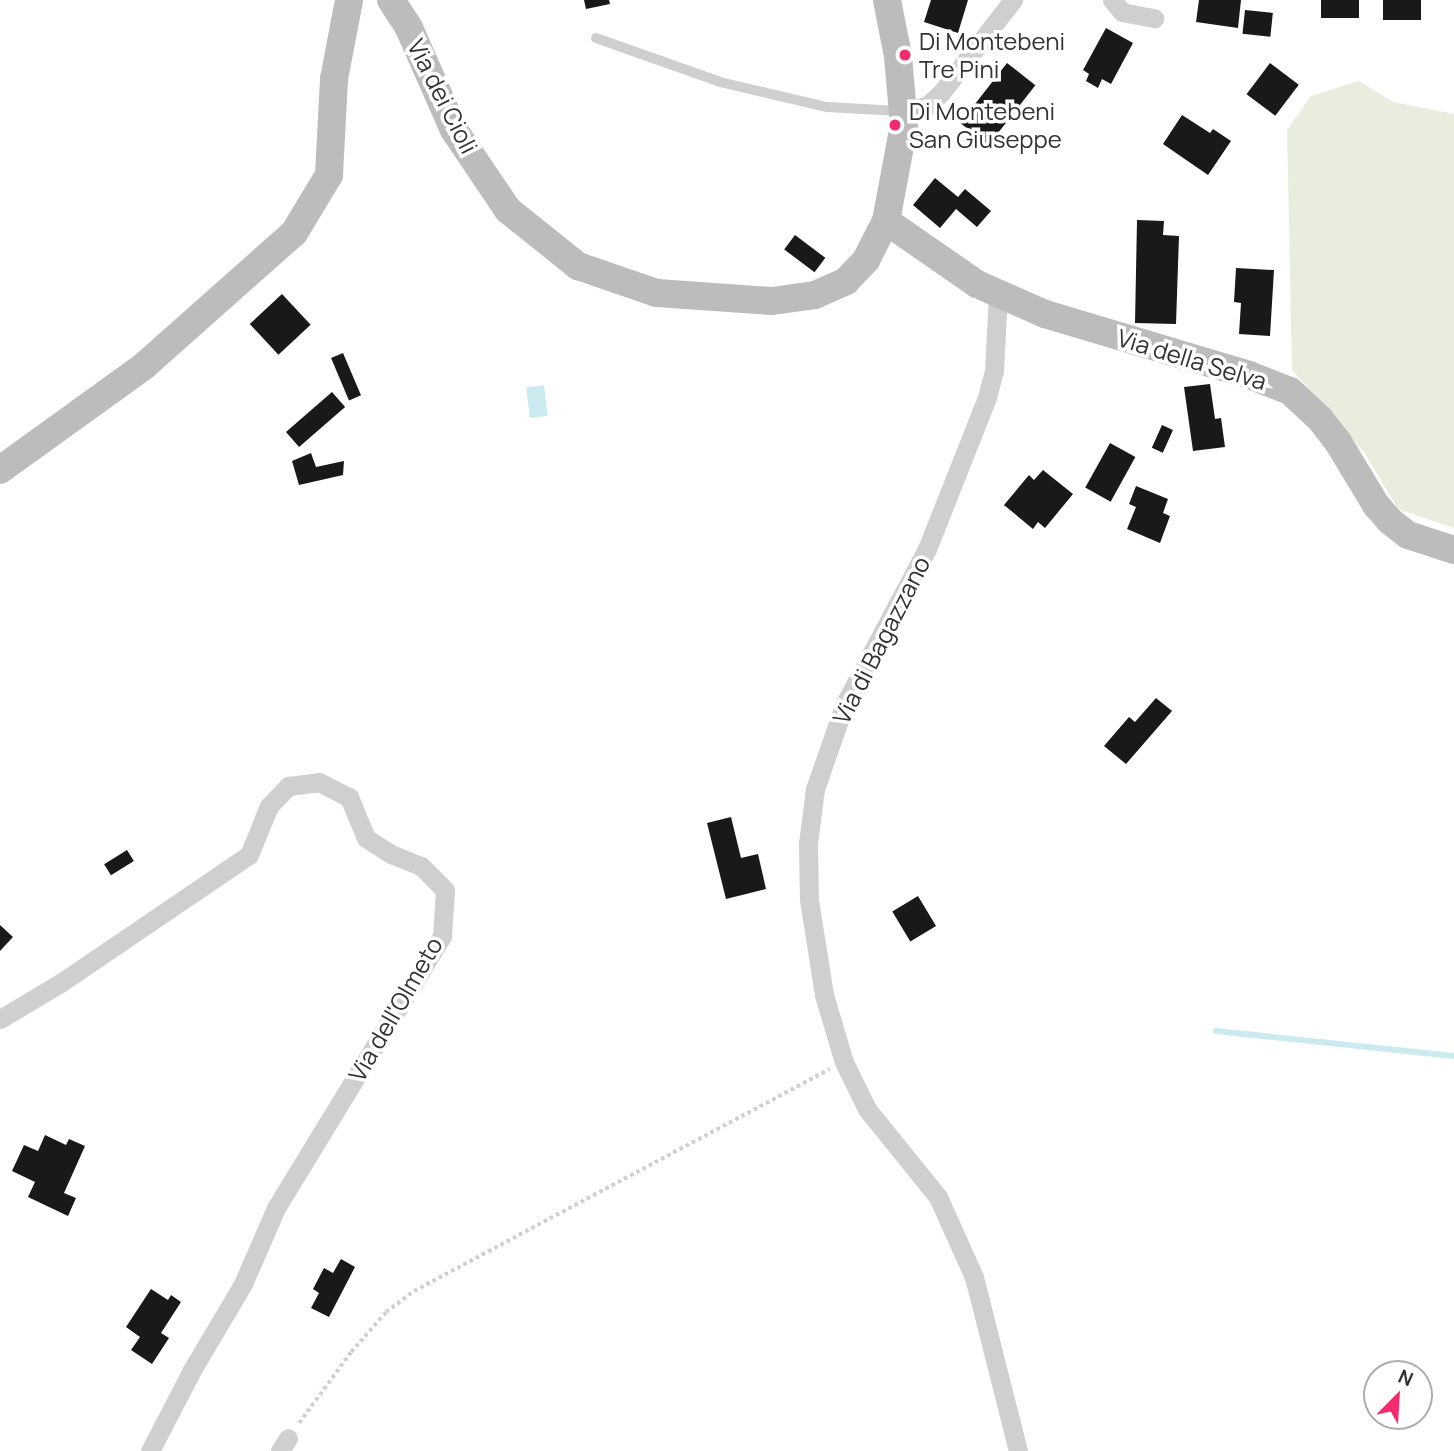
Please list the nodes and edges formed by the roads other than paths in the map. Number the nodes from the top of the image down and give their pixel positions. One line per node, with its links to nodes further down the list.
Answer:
1 (349, 0): 11 (street)
2 (391, 0): 9 (street, Via dei Cioli)
3 (887, 0): 8 (street, Via dei Cioli)
4 (1013, 0): 8 (street)
5 (1112, 0): 6 (street)
6 (1154, 18)
7 (596, 38): 8 (lane)
8 (903, 111): 9 (street, Via dei Cioli)
9 (886, 221): 10 (street, Via della Selva)
10 (998, 294): 12 (street, Via della Selva); 15 (street, Via di Bagazzano)
11 (0, 470)
12 (1454, 550)
13 (0, 1019): 14 (street, Via dell'Olmeto)
14 (150, 1451)
15 (1018, 1451)

